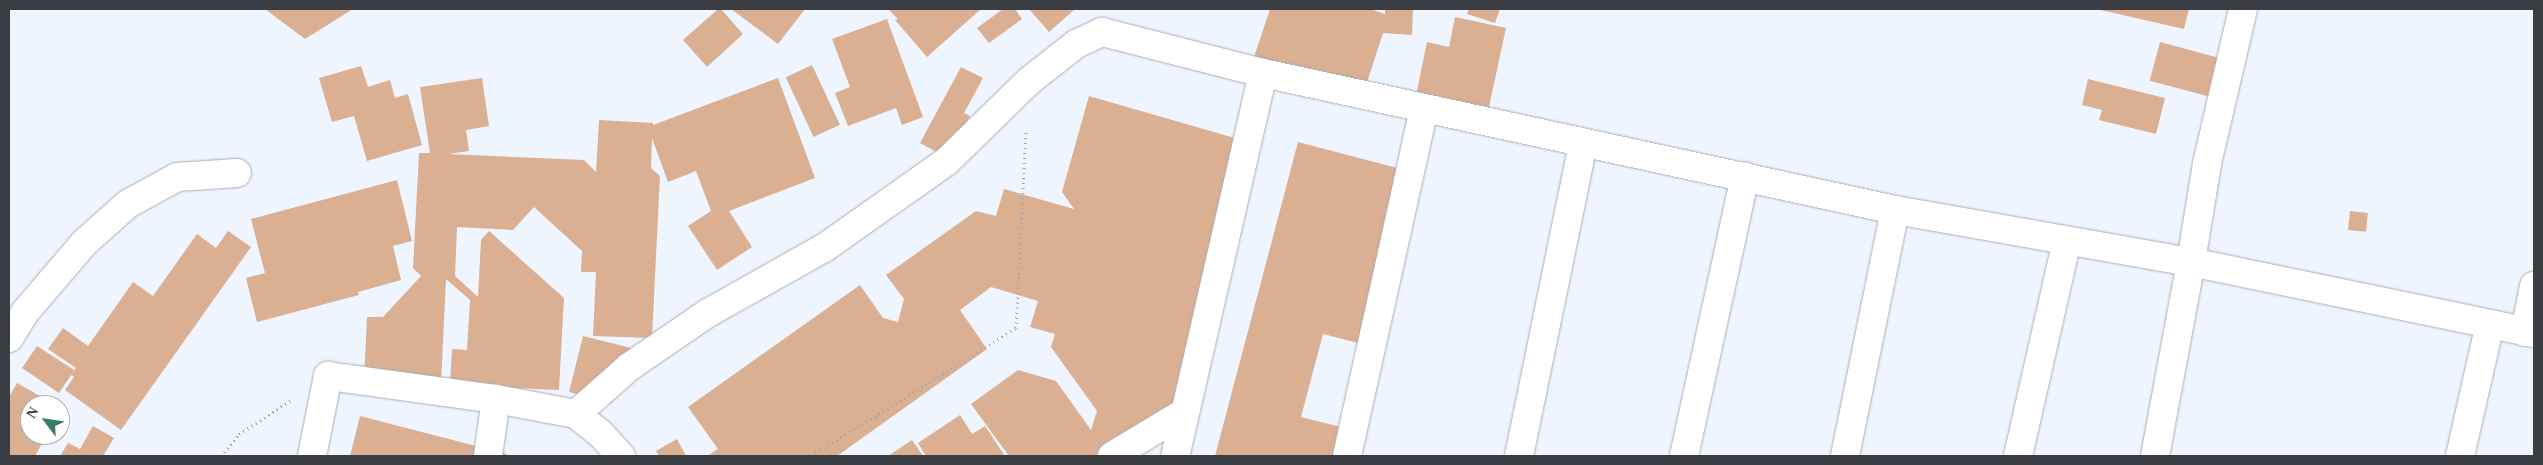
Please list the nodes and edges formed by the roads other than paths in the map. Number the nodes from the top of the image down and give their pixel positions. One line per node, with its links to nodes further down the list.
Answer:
1 (2243, 9): 9 (street)
2 (1263, 73): 3 (street); 15 (street); 16 (street)
3 (1424, 108): 4 (street); 22 (street)
4 (1583, 142): 6 (street); 23 (street)
5 (236, 173): 13 (street)
6 (1745, 177): 7 (street); 24 (street)
7 (1895, 210): 8 (street); 25 (street)
8 (2067, 240): 9 (street); 26 (street)
9 (2191, 262): 11 (street); 27 (street)
10 (2534, 286): 12 (street)
11 (2490, 324): 12 (street); 28 (street)
12 (2530, 333)
13 (9, 338)
14 (496, 399): 16 (street); 17 (street); 18 (street)
15 (1185, 412): 20 (street); 21 (street)
16 (576, 414): 19 (street)
17 (312, 456)
18 (488, 456)
19 (621, 456)
20 (1112, 456)
21 (1176, 456)
22 (1347, 456)
23 (1519, 456)
24 (1684, 456)
25 (1845, 456)
26 (2018, 456)
27 (2155, 456)
28 (2460, 456)

